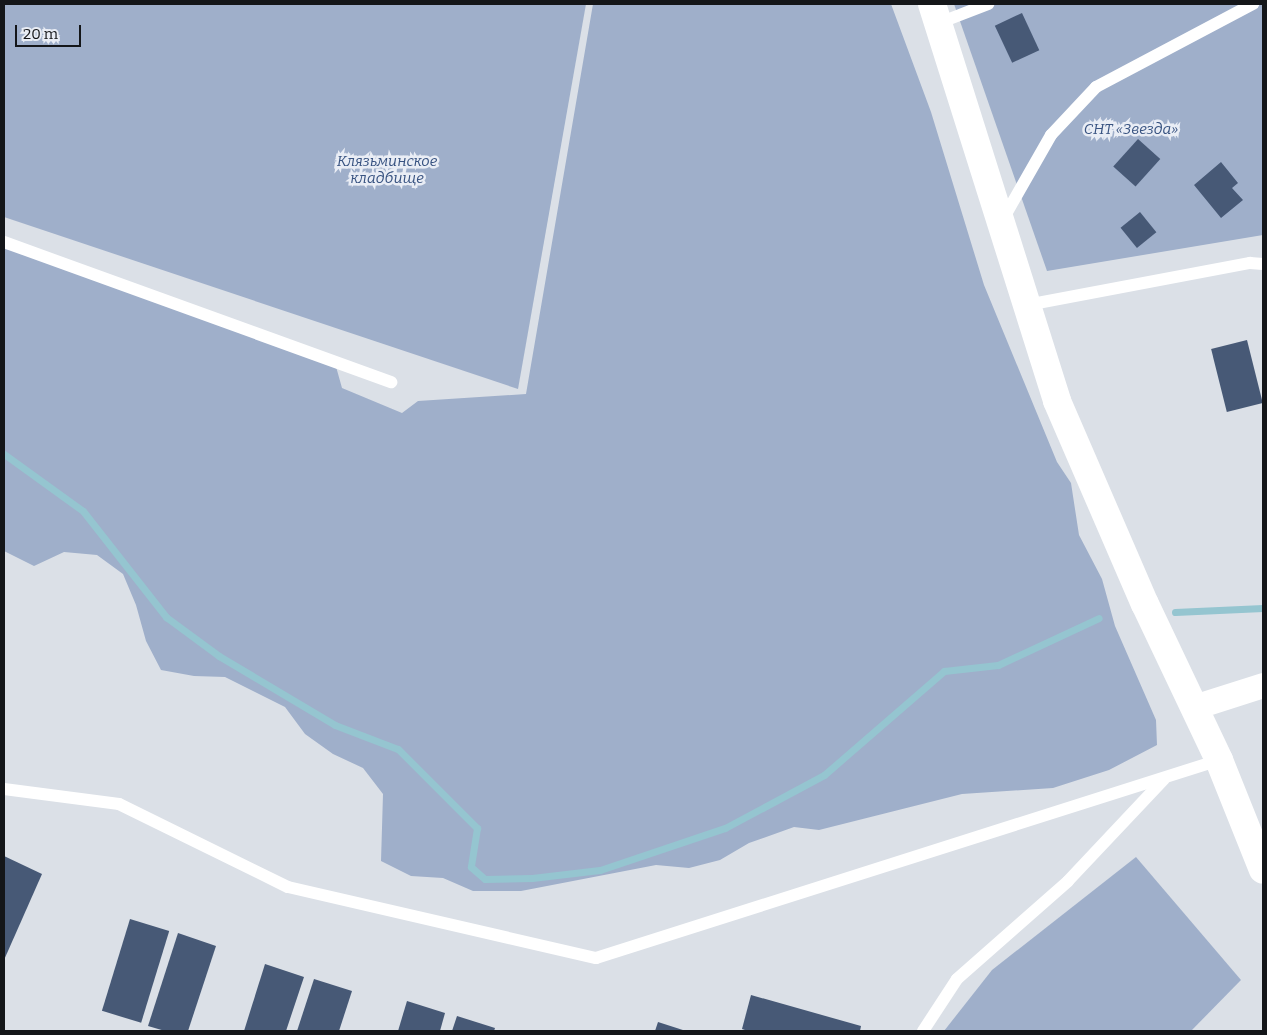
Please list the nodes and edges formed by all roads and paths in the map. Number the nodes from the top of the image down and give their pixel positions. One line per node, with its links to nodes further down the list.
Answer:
1 (988, 4): 3 (lane)
2 (1253, 4): 4 (lane)
3 (936, 13): 4 (street)
4 (1001, 222): 7 (street)
5 (4, 242): 8 (lane)
6 (1263, 264): 7 (lane)
7 (1027, 305): 10 (street)
8 (391, 382)
9 (1263, 686): 10 (street)
10 (1194, 708): 11 (street)
11 (1220, 760): 12 (lane); 14 (street)
12 (1166, 778): 13 (lane); 15 (lane)
13 (4, 789)
14 (1263, 870)
15 (922, 1031)

